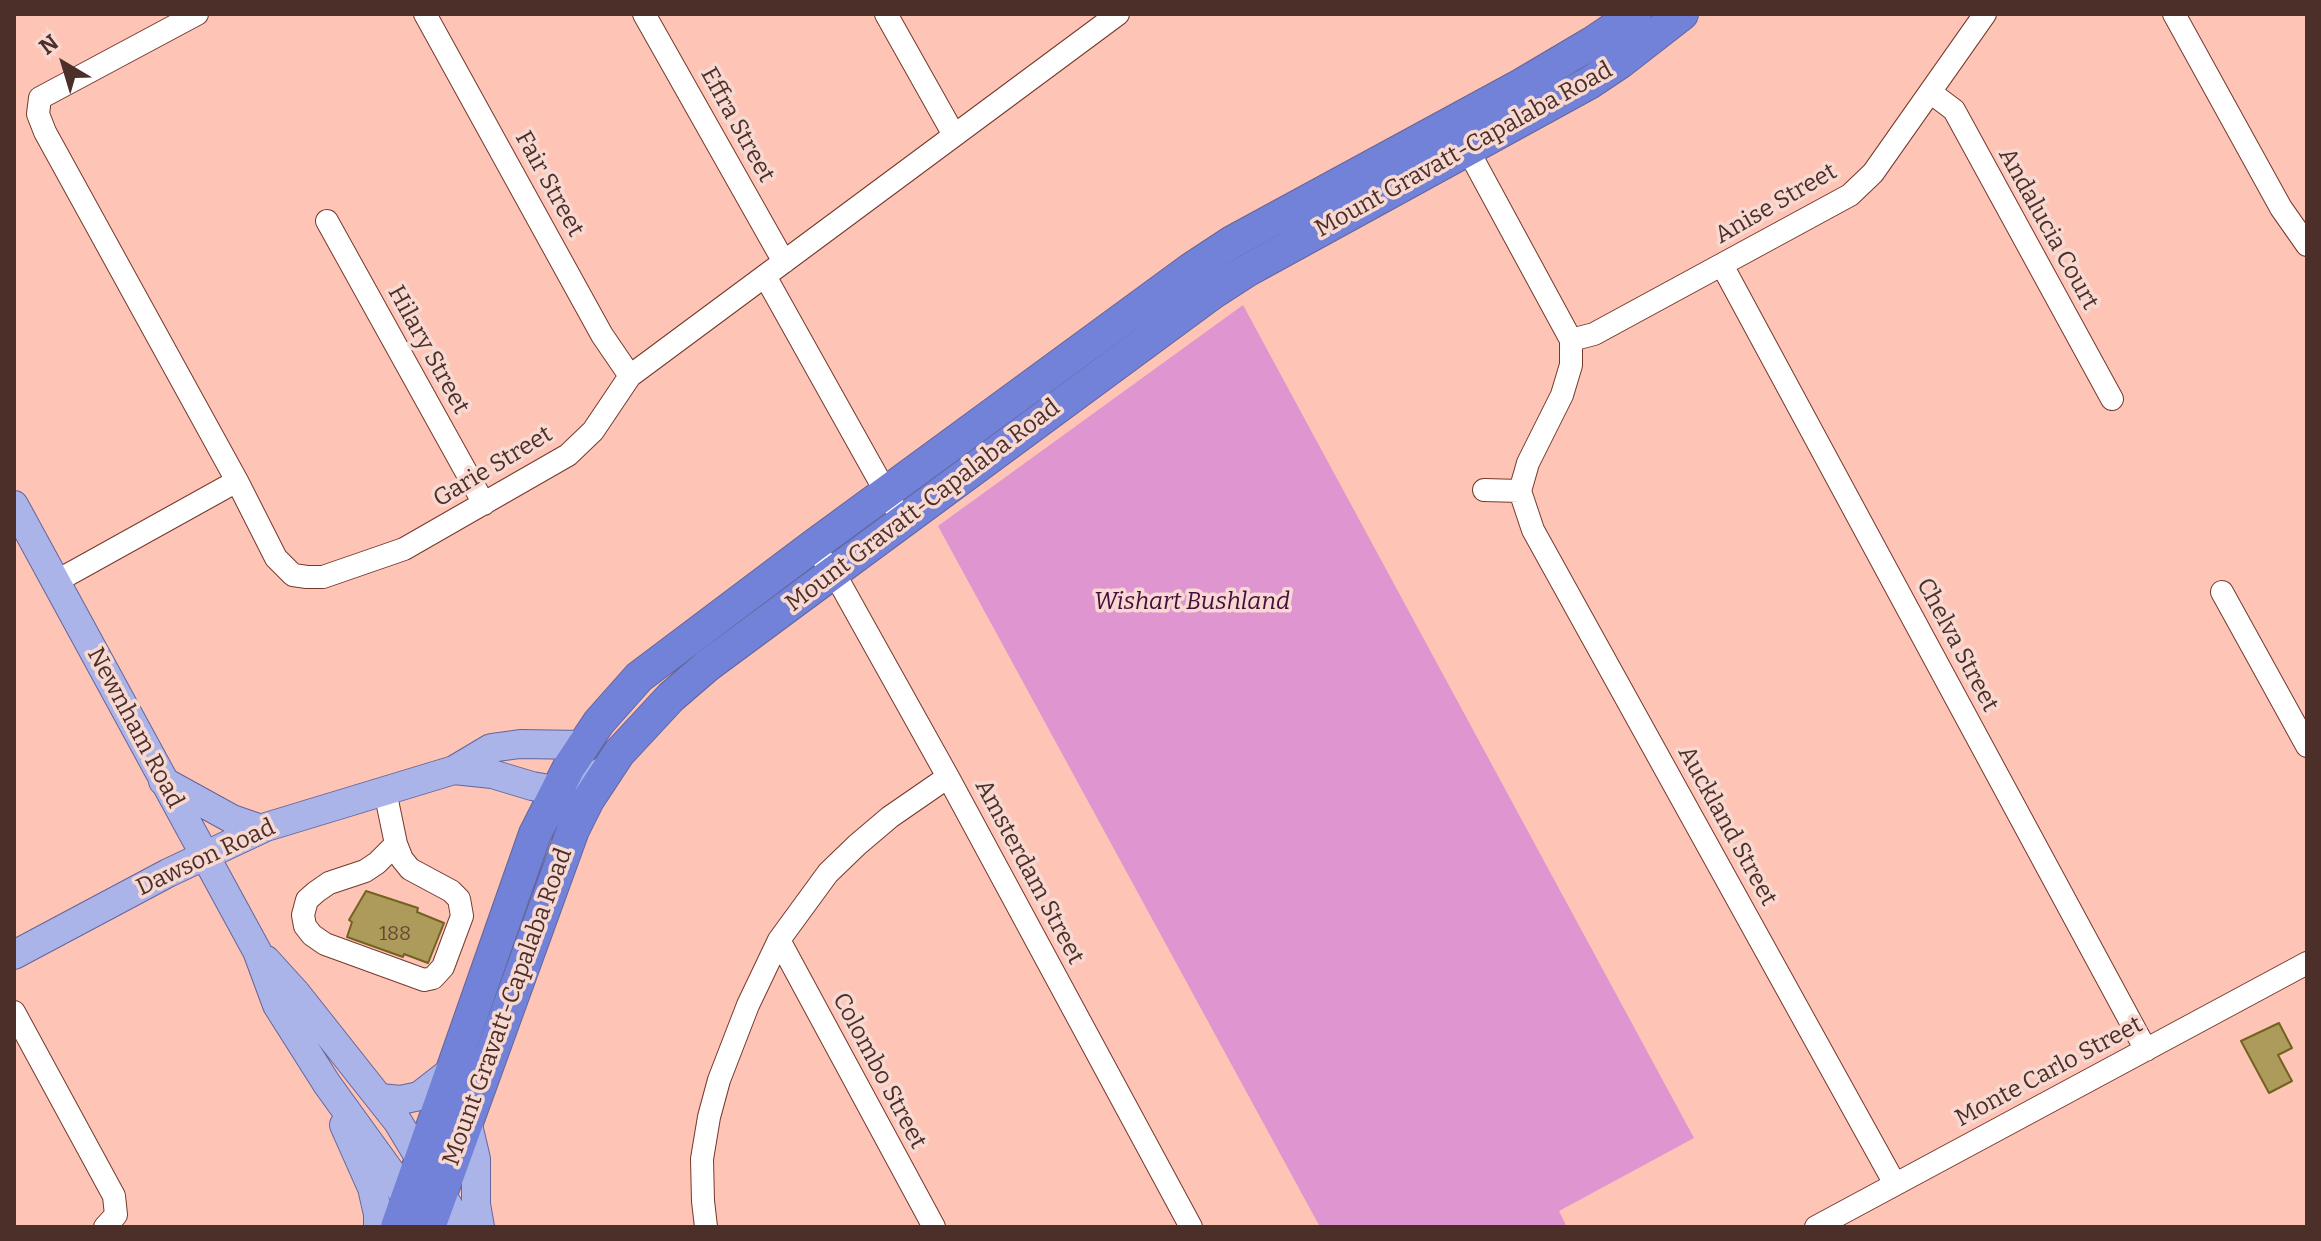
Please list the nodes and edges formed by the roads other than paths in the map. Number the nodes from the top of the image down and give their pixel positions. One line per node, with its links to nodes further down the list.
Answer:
1 (197, 14): 22 (street, Garie Street)
2 (425, 14): 20 (street, Fair Street)
3 (644, 14): 16 (street, Effra Street)
4 (886, 14): 12 (street)
5 (1118, 14): 12 (street, Garie Street)
6 (1635, 14): 11 (highway, Mount Gravatt-Capalaba Road)
7 (1682, 14): 13 (highway, Mount Gravatt-Capalaba Road)
8 (1985, 14): 10 (street, Anise Street)
9 (2174, 14): 15 (street)
10 (1930, 92): 17 (street, Anise Street); 21 (street, Andalucia Court)
11 (1453, 122): 13 (street); 25 (highway, Mount Gravatt-Capalaba Road)
12 (954, 135): 16 (street, Garie Street)
13 (1468, 150): 19 (street); 28 (highway, Mount Gravatt-Capalaba Road)
14 (327, 221): 26 (street, Hilary Street)
15 (2307, 245)
16 (784, 262): 18 (street, Garie Street)
17 (1722, 265): 19 (street, Anise Street); 49 (street, Chelva Street)
18 (765, 276): 20 (street, Garie Street); 25 (street)
19 (1571, 340): 24 (street)
20 (630, 376): 26 (street, Garie Street)
21 (2112, 399)
22 (237, 481): 26 (street, Garie Street); 31 (street)
23 (1484, 490): 24 (street)
24 (1520, 491): 55 (street, Auckland Street)
25 (886, 492): 28 (street); 29 (highway, Mount Gravatt-Capalaba Road)
26 (484, 504)
27 (14, 505): 31 (main road, Newnham Road)
28 (902, 521): 30 (highway, Mount Gravatt-Capalaba Road)
29 (813, 546): 30 (street, Amsterdam Street); 33 (highway, Mount Gravatt-Capalaba Road)
30 (833, 573): 36 (highway, Mount Gravatt-Capalaba Road); 37 (street, Amsterdam Street)
31 (55, 582): 38 (main road, Newnham Road)
32 (2222, 592): 34 (street)
33 (583, 745): 35 (main road, Dawson Road); 39 (highway, Mount Gravatt-Capalaba Road)
34 (2307, 746)
35 (454, 770): 39 (main road, Dawson Road); 40 (main road, Dawson Road)
36 (606, 770): 39 (main road); 53 (highway, Mount Gravatt-Capalaba Road)
37 (948, 777): 44 (street); 66 (street, Amsterdam Street)
38 (163, 781): 41 (main road); 43 (main road, Newnham Road)
39 (555, 790): 50 (highway, Mount Gravatt-Capalaba Road)
40 (385, 791): 41 (main road, Dawson Road); 42 (street)
41 (261, 829): 43 (main road, Dawson Road)
42 (396, 844): 42 (street)
43 (204, 855): 45 (main road, Newnham Road); 46 (main road, Dawson Road)
44 (779, 940): 64 (street); 65 (street, Colombo Street)
45 (257, 951): 51 (main road, Newnham Road); 52 (main road, Newnham Road)
46 (14, 955)
47 (2307, 963): 49 (street, Monte Carlo Street)
48 (14, 1012): 58 (street)
49 (2146, 1050): 55 (street, Monte Carlo Street)
50 (451, 1071): 52 (main road); 54 (highway, Mount Gravatt-Capalaba Road)
51 (327, 1084): 57 (main road, Newnham Road); 59 (main road)
52 (380, 1098): 54 (main road, Newnham Road)
53 (467, 1121): 56 (highway, Mount Gravatt-Capalaba Road); 63 (main road)
54 (420, 1157): 56 (main road, Newnham Road); 57 (highway, Mount Gravatt-Capalaba Road)
55 (1895, 1184): 67 (street, Monte Carlo Street)
56 (440, 1192): 61 (highway, Mount Gravatt-Capalaba Road); 62 (main road, Newnham Road)
57 (402, 1212): 60 (main road, Newnham Road)
58 (105, 1227)
59 (378, 1227)
60 (421, 1227)
61 (429, 1227)
62 (461, 1227)
63 (480, 1227)
64 (706, 1227)
65 (934, 1227)
66 (1191, 1227)
67 (1816, 1227)

